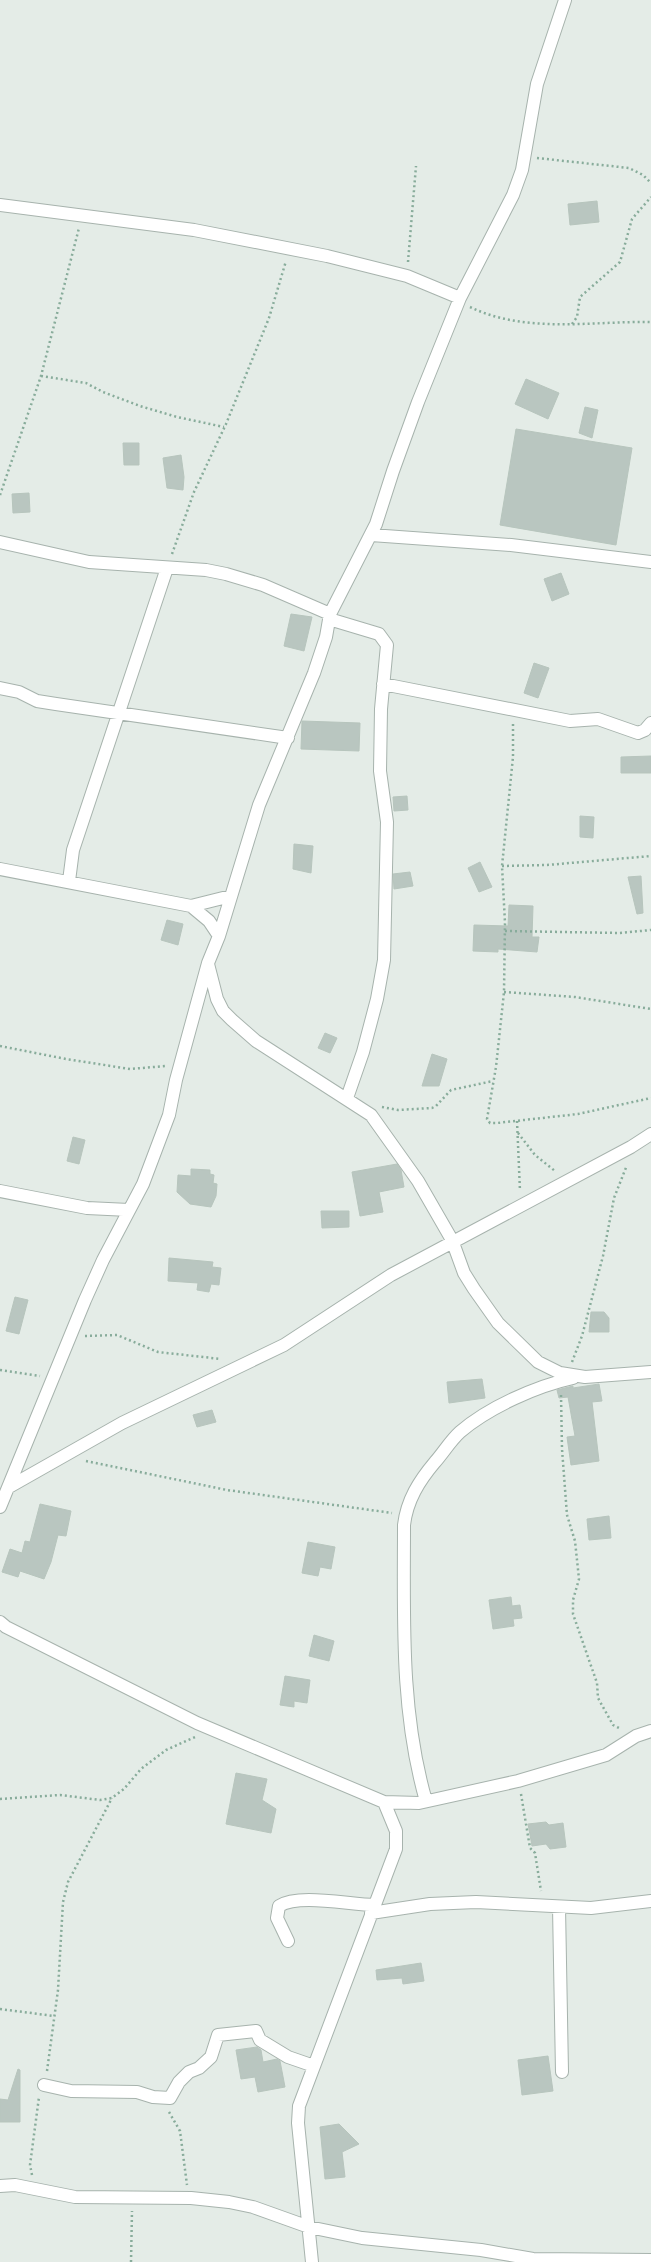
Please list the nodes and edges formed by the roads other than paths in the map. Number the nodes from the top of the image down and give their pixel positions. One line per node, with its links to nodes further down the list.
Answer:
1 (565, 0): 3 (street)
2 (0, 205): 3 (street)
3 (459, 300): 4 (street)
4 (371, 535): 6 (street); 8 (street)
5 (0, 542): 7 (street)
6 (651, 562)
7 (167, 568): 8 (street); 11 (street)
8 (330, 616): 9 (street); 13 (street)
9 (382, 684): 12 (street); 20 (street)
10 (0, 688): 11 (street)
11 (118, 714): 13 (street); 15 (street)
12 (651, 723)
13 (288, 738): 16 (street)
14 (0, 869): 15 (street)
15 (69, 881): 17 (street)
16 (231, 896): 17 (street); 18 (street)
17 (191, 906): 18 (street)
18 (219, 936): 19 (street)
19 (208, 963): 20 (street); 23 (street)
20 (352, 1100): 24 (street)
21 (651, 1134): 24 (street)
22 (0, 1191): 23 (street)
23 (129, 1210): 27 (street)
24 (452, 1240): 26 (street); 27 (street)
25 (651, 1372): 26 (street)
26 (563, 1377): 31 (street)
27 (5, 1490): 28 (street)
28 (0, 1507)
29 (0, 1622): 32 (street)
30 (651, 1732): 31 (street)
31 (426, 1801): 32 (street)
32 (384, 1802): 35 (street)
33 (651, 1901): 34 (street)
34 (560, 1907): 35 (street); 38 (street)
35 (373, 1909): 36 (street); 37 (street)
36 (288, 1941)
37 (314, 2066): 39 (street); 41 (street)
38 (562, 2072)
39 (44, 2085)
40 (0, 2186): 41 (street)
41 (309, 2227): 42 (street); 43 (street)
42 (651, 2260)
43 (312, 2262)

